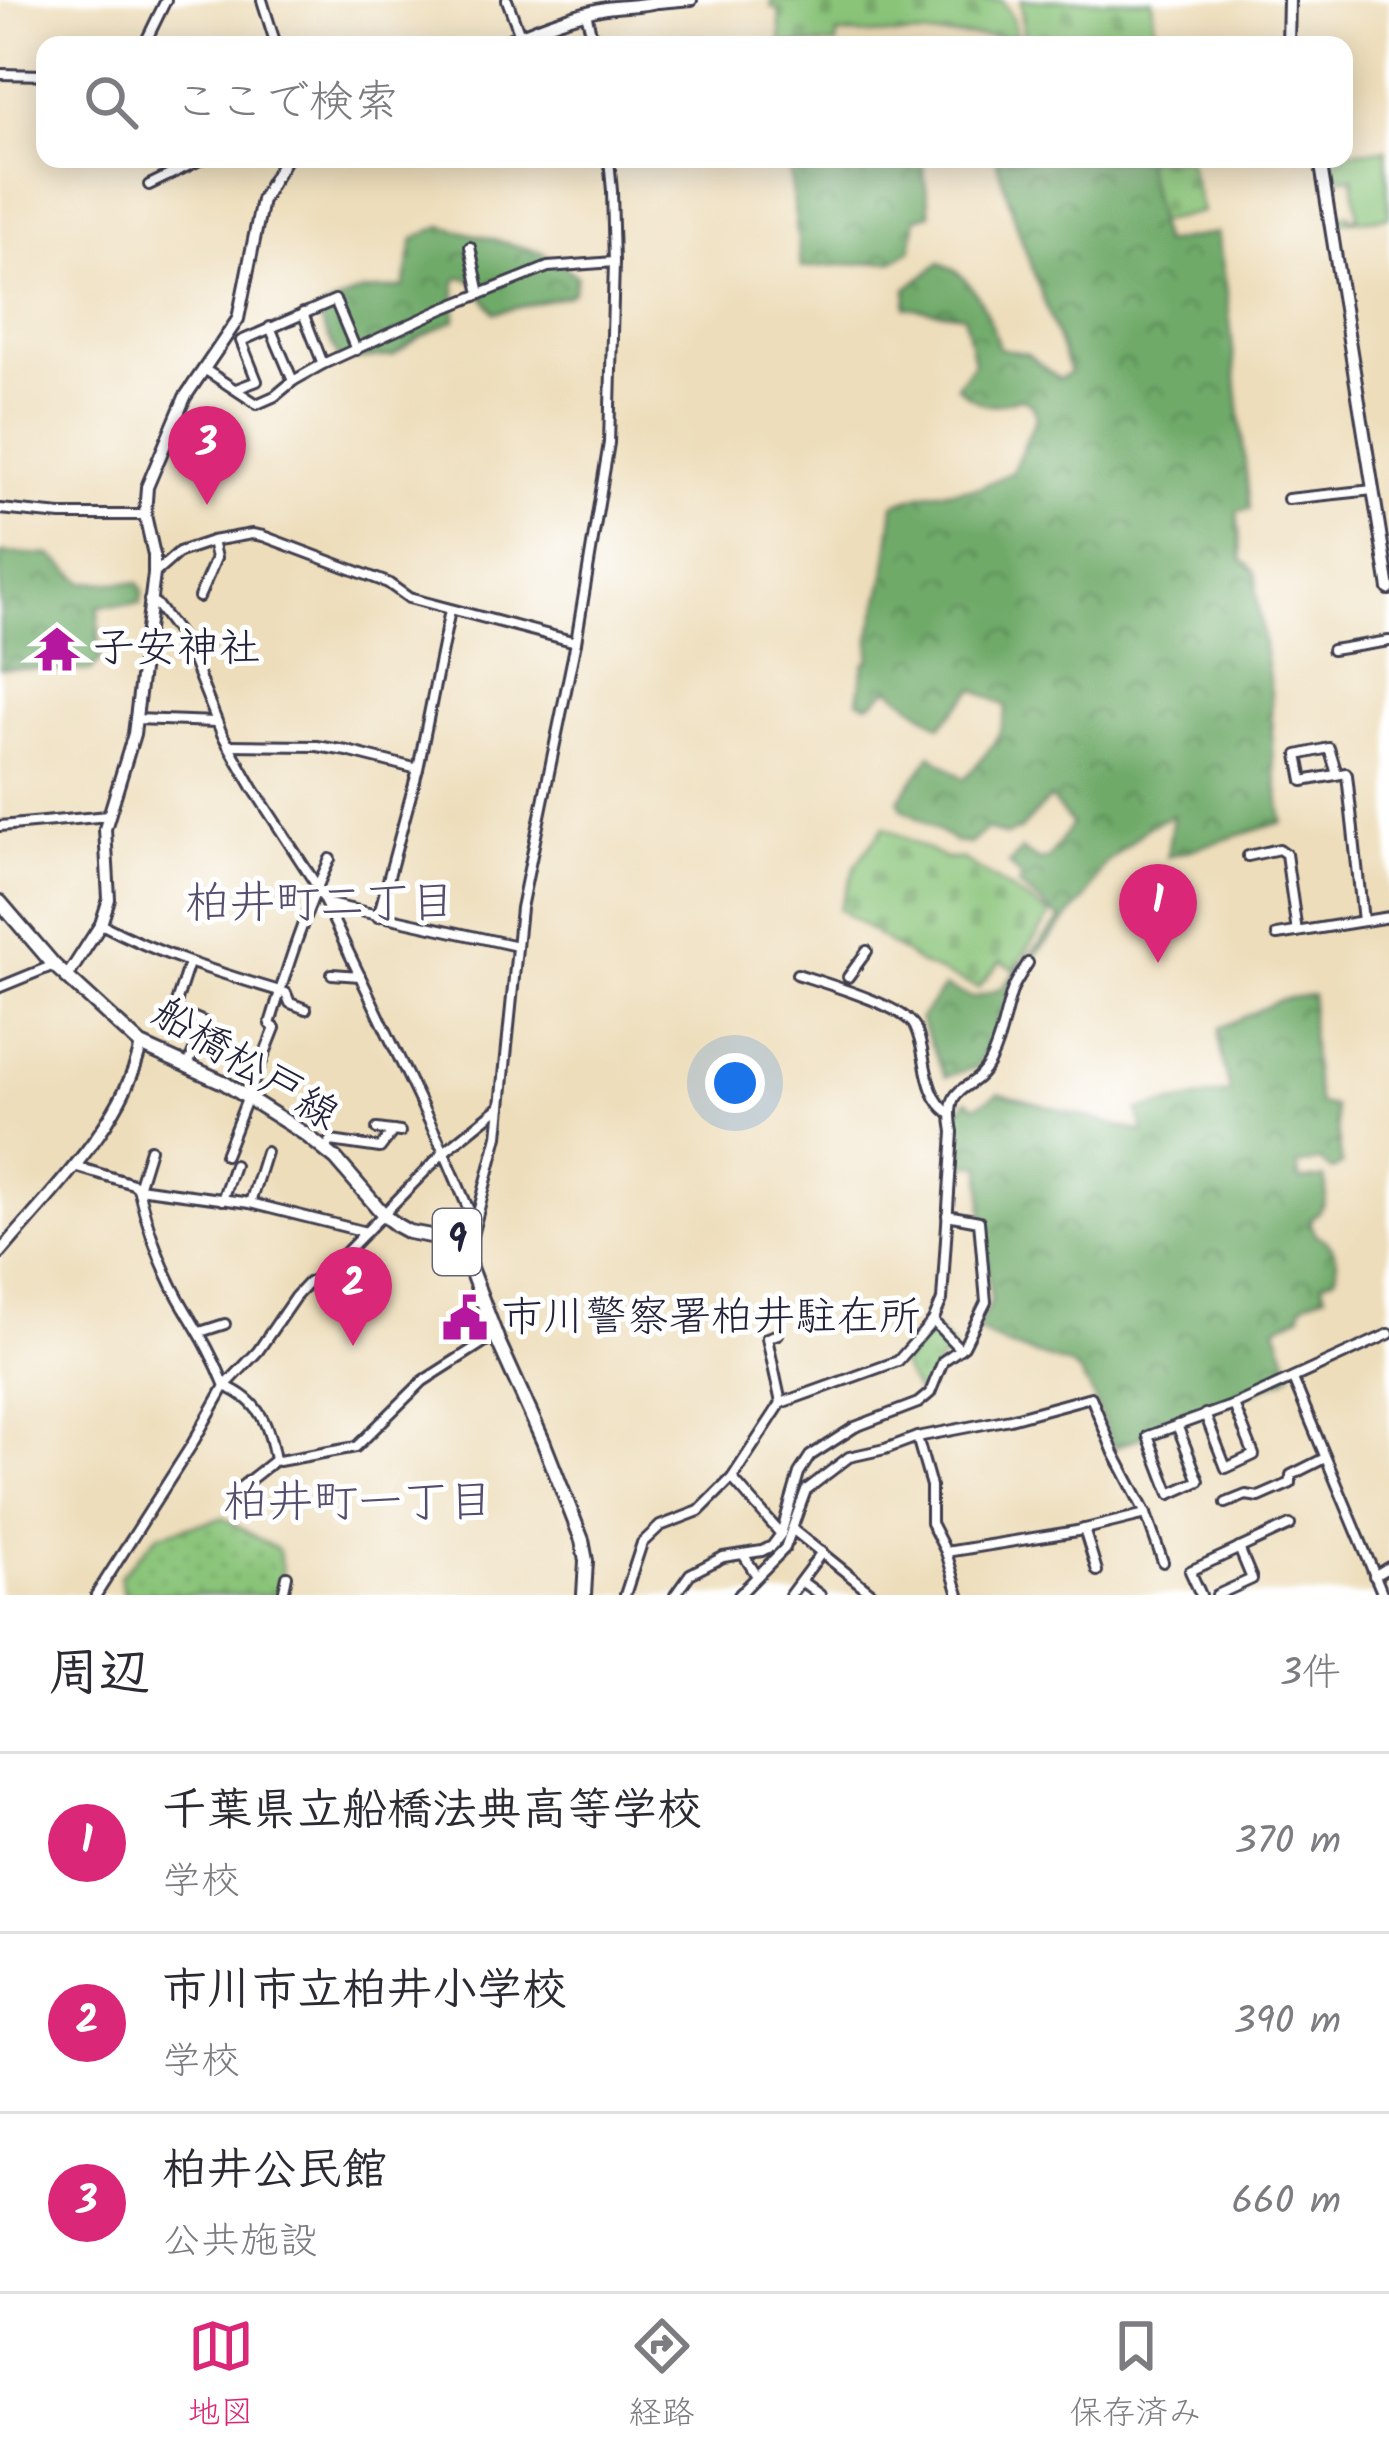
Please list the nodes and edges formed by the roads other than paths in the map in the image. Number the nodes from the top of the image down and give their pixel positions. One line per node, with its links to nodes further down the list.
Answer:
1 (166, 0): 8 (street)
2 (262, 0): 9 (street)
3 (507, 0): 10 (street)
4 (692, 0): 6 (street)
5 (1289, 0): 13 (street)
6 (659, 2): 7 (street)
7 (586, 13): 11 (street); 12 (street)
8 (148, 36)
9 (273, 36)
10 (523, 36)
11 (529, 36)
12 (592, 36)
13 (1288, 36)
14 (0, 74): 15 (street)
15 (36, 75)
16 (184, 168): 20 (street)
17 (280, 168): 28 (street)
18 (610, 168): 22 (street)
19 (1321, 168): 31 (street)
20 (149, 185)
21 (470, 248): 23 (street)
22 (614, 262): 23 (street); 43 (street)
23 (480, 294): 26 (street)
24 (304, 313): 25 (street); 26 (street); 27 (street)
25 (270, 327): 29 (street); 30 (street)
26 (356, 350): 27 (street)
27 (323, 364): 29 (street)
28 (204, 369): 30 (street); 34 (street)
29 (293, 381): 30 (street)
30 (236, 389)
31 (1373, 490): 32 (street); 36 (street)
32 (1288, 500)
33 (0, 509): 34 (street)
34 (145, 515): 37 (street)
35 (212, 542): 37 (street); 39 (street); 41 (street)
36 (1387, 565): 38 (street)
37 (154, 574): 40 (street)
38 (1389, 589)
39 (199, 597)
40 (149, 600): 45 (street); 46 (street)
41 (450, 610): 43 (street); 48 (street)
42 (1389, 641): 44 (street)
43 (576, 642): 63 (street)
44 (1331, 650)
45 (135, 719): 46 (street); 50 (street)
46 (216, 722): 47 (street)
47 (228, 745): 48 (street); 54 (street)
48 (418, 769): 57 (street)
49 (1336, 774): 49 (street); 59 (street)
50 (108, 816): 51 (street); 60 (street)
51 (0, 826)
52 (1248, 856): 61 (street)
53 (330, 859): 54 (street)
54 (317, 886): 56 (street); 74 (street)
55 (0, 902): 67 (main road, 船橋松戸線 / 9)
56 (326, 904): 57 (street); 70 (street)
57 (379, 917): 63 (street)
58 (1389, 917): 59 (street)
59 (1363, 922): 61 (street)
60 (101, 924): 65 (street); 71 (street)
61 (1297, 932): 62 (street)
62 (1277, 935)
63 (517, 946): 79 (street)
64 (867, 951): 72 (street)
65 (189, 963): 74 (street); 77 (street)
66 (1028, 963): 80 (street)
67 (54, 965): 71 (main road, 船橋松戸線 / 9); 73 (street)
68 (332, 974): 70 (street)
69 (797, 974): 80 (street)
70 (362, 976): 85 (street)
71 (67, 977): 76 (main road, 船橋松戸線 / 9)
72 (848, 977)
73 (0, 987)
74 (280, 991): 75 (street); 78 (street)
75 (306, 1010)
76 (141, 1045): 77 (main road, 船橋松戸線 / 9); 88 (street)
77 (188, 1065): 78 (main road, 船橋松戸線 / 9)
78 (247, 1096): 82 (main road, 船橋松戸線 / 9); 86 (street)
79 (502, 1105): 85 (street); 94 (street)
80 (949, 1113): 92 (street)
81 (377, 1129): 82 (street)
82 (325, 1149): 93 (main road, 船橋松戸線 / 9)
83 (150, 1150): 89 (street)
84 (266, 1152): 91 (street)
85 (444, 1153): 93 (street); 94 (street)
86 (225, 1155)
87 (234, 1165): 90 (street)
88 (74, 1166): 89 (street); 96 (street)
89 (138, 1188): 90 (street); 100 (street)
90 (222, 1201): 91 (street)
91 (250, 1203): 95 (street)
92 (947, 1215): 98 (street); 104 (street)
93 (385, 1216): 95 (street); 97 (main road, 船橋松戸線 / 9)
94 (474, 1223): 97 (street)
95 (368, 1233): 106 (street)
96 (0, 1253)
97 (467, 1256): 101 (main road, 9)
98 (934, 1321): 104 (street); 107 (street)
99 (225, 1324): 100 (street)
100 (200, 1332): 106 (street)
101 (496, 1334): 113 (street); 136 (main road, 9)
102 (778, 1334): 107 (street)
103 (1389, 1334): 105 (street)
104 (960, 1349): 121 (street)
105 (1293, 1379): 108 (street); 112 (street)
106 (225, 1386): 113 (street); 134 (street)
107 (781, 1403): 114 (street)
108 (1234, 1405): 109 (street); 109 (street)
109 (1205, 1414): 110 (street)
110 (1177, 1425): 110 (street)
111 (917, 1437): 117 (street); 119 (street); 124 (street)
112 (1325, 1458): 116 (street); 131 (street)
113 (274, 1460): 115 (street)
114 (732, 1478): 121 (street); 137 (street)
115 (237, 1490)
116 (1226, 1503)
117 (1146, 1514): 120 (street); 126 (street)
118 (1290, 1525): 122 (street)
119 (792, 1529): 123 (street); 130 (street)
120 (1084, 1529): 124 (street); 128 (street)
121 (781, 1534): 125 (street)
122 (1239, 1548): 143 (street); 144 (street)
123 (822, 1552): 132 (street); 141 (street)
124 (946, 1552): 142 (street)
125 (743, 1554): 130 (street); 138 (street)
126 (1163, 1562)
127 (1389, 1567): 131 (street)
128 (1097, 1571)
129 (286, 1576): 135 (street)
130 (757, 1576): 139 (street)
131 (1374, 1576): 145 (street)
132 (801, 1580): 133 (street); 140 (street)
133 (816, 1594)
134 (96, 1595)
135 (283, 1595)
136 (584, 1595)
137 (625, 1595)
138 (675, 1595)
139 (739, 1595)
140 (790, 1595)
141 (874, 1595)
142 (959, 1595)
143 (1202, 1595)
144 (1217, 1595)
145 (1383, 1595)

